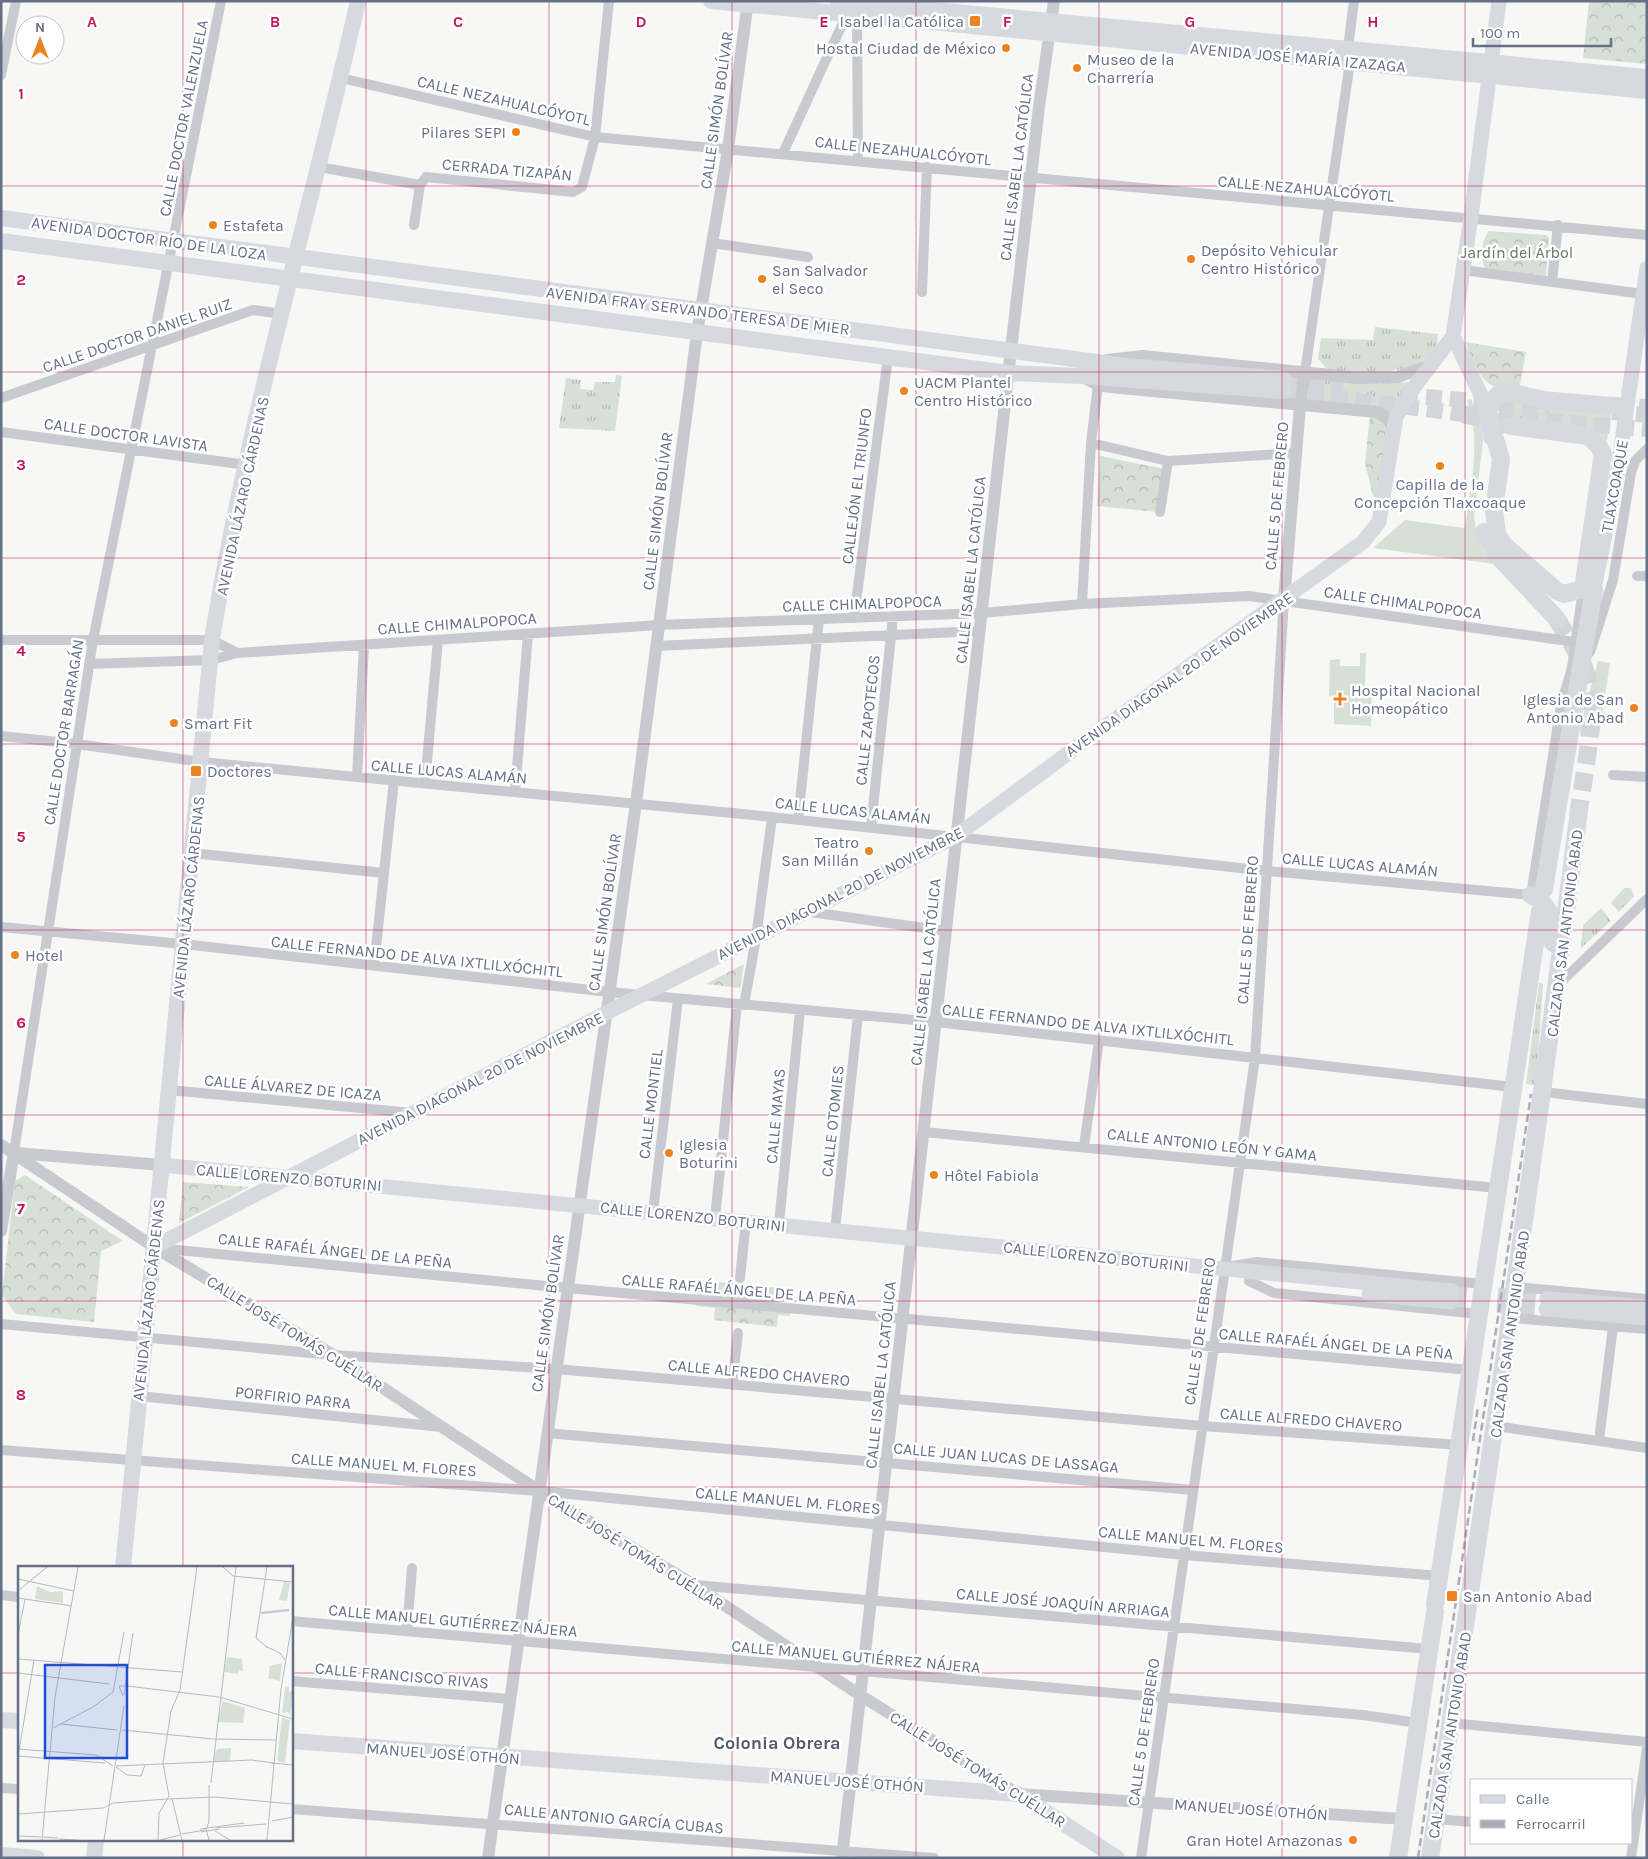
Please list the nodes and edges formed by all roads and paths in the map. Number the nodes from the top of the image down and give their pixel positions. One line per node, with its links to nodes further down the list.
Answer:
1 (16, 1): 14 (street)
2 (221, 1): 33 (street, CALLE DOCTOR VALENZUELA)
3 (358, 1): 16 (main road, AVENIDA LÁZARO CÁRDENAS)
4 (609, 1): 18 (street)
5 (711, 1): 9 (main road, AVENIDA JOSÉ MARÍA IZAZAGA)
6 (1054, 1): 11 (street, CALLE ISABEL LA CATÓLICA)
7 (1354, 1): 12 (street, CALLE 5 DE FEBRERO)
8 (1500, 1): 13 (main road)
9 (748, 3): 10 (main road, AVENIDA JOSÉ MARÍA IZAZAGA); 19 (street, CALLE SIMÓN BOLÍVAR)
10 (847, 10): 11 (main road, AVENIDA JOSÉ MARÍA IZAZAGA); 11 (main road, AVENIDA JOSÉ MARÍA IZAZAGA); 20 (street); 21 (street)
11 (1050, 28): 12 (main road, AVENIDA JOSÉ MARÍA IZAZAGA); 24 (street, CALLE ISABEL LA CATÓLICA)
12 (1349, 55): 13 (main road, AVENIDA JOSÉ MARÍA IZAZAGA); 26 (street, CALLE 5 DE FEBRERO)
13 (1490, 69): 15 (main road, AVENIDA JOSÉ MARÍA IZAZAGA); 17 (main road, AVENIDA JOSÉ MARÍA IZAZAGA); 27 (main road)
14 (1, 75)
15 (1647, 77)
16 (341, 78): 18 (street, CALLE NEZAHUALCÓYOTL); 22 (main road, AVENIDA LÁZARO CÁRDENAS)
17 (1647, 91)
18 (595, 137): 19 (street, CALLE NEZAHUALCÓYOTL); 25 (street, CERRADA TIZAPÁN)
19 (728, 149): 20 (street, CALLE NEZAHUALCÓYOTL); 34 (street, CALLE SIMÓN BOLÍVAR)
20 (783, 153): 21 (street, CALLE NEZAHUALCÓYOTL)
21 (858, 161): 23 (street, CALLE NEZAHUALCÓYOTL)
22 (319, 167): 25 (street); 35 (main road, AVENIDA LÁZARO CÁRDENAS)
23 (927, 168): 24 (street, CALLE NEZAHUALCÓYOTL); 42 (street)
24 (1031, 178): 26 (street, CALLE NEZAHUALCÓYOTL); 49 (street, CALLE ISABEL LA CATÓLICA)
25 (420, 185): 29 (street, CERRADA TIZAPÁN)
26 (1329, 205): 27 (street, CALLE NEZAHUALCÓYOTL); 53 (street, CALLE 5 DE FEBRERO)
27 (1471, 217): 30 (street, CALLE NEZAHUALCÓYOTL); 39 (main road)
28 (1, 218): 33 (main road, AVENIDA DOCTOR RÍO DE LA LOZA)
29 (414, 225)
30 (1558, 225): 31 (street, CALLE NEZAHUALCÓYOTL); 41 (street)
31 (1647, 235)
32 (1, 241): 37 (main road, AVENIDA DOCTOR RÍO DE LA LOZA)
33 (174, 241): 35 (main road, AVENIDA DOCTOR RÍO DE LA LOZA); 37 (street, CALLE DOCTOR BARRAGÁN)
34 (712, 243): 36 (street); 44 (street, CALLE SIMÓN BOLÍVAR)
35 (297, 257): 40 (main road, AVENIDA LÁZARO CÁRDENAS); 44 (main road, AVENIDA FRAY SERVANDO TERESA DE MIER)
36 (808, 257)
37 (169, 264): 40 (main road, AVENIDA DOCTOR RÍO DE LA LOZA); 48 (street, CALLE DOCTOR BARRAGÁN)
38 (1647, 268): 43 (main road, TLAXCOAQUE)
39 (1463, 270): 41 (street); 47 (main road)
40 (291, 280): 45 (main road, AVENIDA LÁZARO CÁRDENAS); 46 (main road, AVENIDA FRAY SERVANDO TERESA DE MIER)
41 (1552, 282): 43 (street)
42 (922, 292)
43 (1643, 294): 71 (main road, TLAXCOAQUE)
44 (700, 310): 46 (street, CALLE SIMÓN BOLÍVAR); 49 (main road, AVENIDA FRAY SERVANDO TERESA DE MIER)
45 (283, 314): 48 (street, CALLE DOCTOR DANIEL RUIZ); 69 (main road, AVENIDA LÁZARO CÁRDENAS)
46 (697, 332): 50 (main road, AVENIDA FRAY SERVANDO TERESA DE MIER); 79 (street, CALLE SIMÓN BOLÍVAR)
47 (1453, 336): 52 (main road, AVENIDA DIAGONAL 20 DE NOVIEMBRE); 60 (main road)
48 (153, 344): 57 (street, CALLE DOCTOR DANIEL RUIZ); 66 (street, CALLE DOCTOR BARRAGÁN)
49 (1011, 350): 51 (main road, AVENIDA FRAY SERVANDO TERESA DE MIER); 54 (street, CALLE ISABEL LA CATÓLICA)
50 (888, 357): 54 (main road, AVENIDA FRAY SERVANDO TERESA DE MIER); 76 (street, CALLEJÓN EL TRIUNFO)
51 (1100, 362): 53 (street, AVENIDA FRAY SERVANDO TERESA DE MIER); 55 (main road, AVENIDA FRAY SERVANDO TERESA DE MIER)
52 (1433, 365): 53 (street, AVENIDA FRAY SERVANDO TERESA DE MIER); 62 (main road, AVENIDA DIAGONAL 20 DE NOVIEMBRE)
53 (1304, 372): 58 (street, CALLE 5 DE FEBRERO)
54 (1009, 373): 55 (main road, AVENIDA FRAY SERVANDO TERESA DE MIER); 74 (street, CALLE ISABEL LA CATÓLICA)
55 (1081, 376): 56 (street, AVENIDA FRAY SERVANDO TERESA DE MIER)
56 (1098, 385): 58 (street, AVENIDA FRAY SERVANDO TERESA DE MIER); 64 (street)
57 (1, 398)
58 (1300, 406): 62 (street, AVENIDA FRAY SERVANDO TERESA DE MIER); 67 (street, CALLE 5 DE FEBRERO)
59 (1612, 406): 60 (highway)
60 (1489, 418): 71 (highway); 78 (highway)
61 (1511, 426): 71 (highway, CALZADA SAN ANTONIO ABAD)
62 (1393, 428): 72 (main road, AVENIDA DIAGONAL 20 DE NOVIEMBRE)
63 (1, 432): 66 (street, CALLE DOCTOR LAVISTA)
64 (1090, 443): 68 (street); 73 (street)
65 (1647, 449): 94 (street)
66 (131, 450): 69 (street, CALLE DOCTOR LAVISTA); 85 (street, CALLE DOCTOR BARRAGÁN)
67 (1296, 453): 68 (street); 72 (street, CALLE 5 DE FEBRERO)
68 (1168, 462): 70 (street)
69 (247, 465): 86 (main road, AVENIDA LÁZARO CÁRDENAS)
70 (1160, 512)
71 (1588, 589): 88 (street); 94 (highway, CALZADA SAN ANTONIO ABAD)
72 (1284, 600): 73 (street, CALLE CHIMALPOPOCA); 88 (street, CALLE CHIMALPOPOCA); 109 (main road, AVENIDA DIAGONAL 20 DE NOVIEMBRE); 111 (street, CALLE 5 DE FEBRERO)
73 (1082, 604): 74 (street, CALLE CHIMALPOPOCA)
74 (982, 613): 75 (street, CALLE CHIMALPOPOCA); 80 (street, CALLE ISABEL LA CATÓLICA)
75 (893, 616): 76 (street, CALLE CHIMALPOPOCA); 82 (street, CALLE ZAPOTECOS)
76 (854, 618): 77 (street, CALLE CHIMALPOPOCA)
77 (819, 619): 79 (street, CALLE CHIMALPOPOCA); 83 (street)
78 (1557, 619)
79 (659, 625): 81 (street, CALLE CHIMALPOPOCA); 90 (street, CALLE SIMÓN BOLÍVAR)
80 (980, 631): 82 (street, CALLE CHIMALPOPOCA); 109 (street, CALLE ISABEL LA CATÓLICA)
81 (528, 634): 87 (street, CALLE CHIMALPOPOCA); 103 (street)
82 (891, 635): 83 (street, CALLE CHIMALPOPOCA); 108 (street, CALLE ZAPOTECOS)
83 (817, 639): 90 (street, CALLE CHIMALPOPOCA); 107 (street)
84 (1, 640): 85 (street)
85 (93, 640): 86 (street); 93 (street, CALLE DOCTOR BARRAGÁN)
86 (212, 640): 91 (street); 92 (main road, AVENIDA LÁZARO CÁRDENAS)
87 (438, 640): 89 (street, CALLE CHIMALPOPOCA); 102 (street)
88 (1575, 642): 113 (street)
89 (364, 645): 91 (street, CALLE CHIMALPOPOCA); 99 (street)
90 (656, 646): 104 (street, CALLE SIMÓN BOLÍVAR)
91 (237, 653): 92 (street, CALLE CHIMALPOPOCA)
92 (211, 660): 93 (street, CALLE CHIMALPOPOCA); 97 (main road, AVENIDA LÁZARO CÁRDENAS)
93 (89, 664): 96 (street, CALLE DOCTOR BARRAGÁN)
94 (1579, 681): 113 (highway, CALZADA SAN ANTONIO ABAD)
95 (1, 736): 96 (street, CALLE LUCAS ALAMÁN)
96 (77, 744): 97 (street, CALLE LUCAS ALAMÁN); 117 (street, CALLE DOCTOR BARRAGÁN)
97 (201, 762): 99 (street, CALLE LUCAS ALAMÁN); 110 (main road, AVENIDA LÁZARO CÁRDENAS)
98 (1613, 775): 100 (street)
99 (357, 777): 101 (street, CALLE LUCAS ALAMÁN)
100 (1647, 777)
101 (394, 780): 102 (street, CALLE LUCAS ALAMÁN); 112 (street)
102 (425, 783): 103 (street, CALLE LUCAS ALAMÁN)
103 (515, 792): 104 (street, CALLE LUCAS ALAMÁN)
104 (636, 803): 106 (street, CALLE LUCAS ALAMÁN); 122 (street, CALLE SIMÓN BOLÍVAR)
105 (1579, 810): 123 (highway, CALZADA SAN ANTONIO ABAD)
106 (772, 817): 107 (street, CALLE LUCAS ALAMÁN); 119 (street)
107 (798, 820): 108 (street, CALLE LUCAS ALAMÁN)
108 (872, 827): 109 (street, CALLE LUCAS ALAMÁN)
109 (956, 836): 111 (street, CALLE LUCAS ALAMÁN); 115 (main road, AVENIDA DIAGONAL 20 DE NOVIEMBRE); 118 (street, CALLE ISABEL LA CATÓLICA)
110 (192, 853): 112 (street); 120 (main road, AVENIDA LÁZARO CÁRDENAS)
111 (1268, 871): 113 (street, CALLE LUCAS ALAMÁN); 132 (street, CALLE 5 DE FEBRERO)
112 (384, 873): 121 (street)
113 (1538, 898): 123 (highway); 133 (highway, CALZADA SAN ANTONIO ABAD)
114 (1647, 899): 123 (street)
115 (810, 912): 118 (street); 119 (main road, AVENIDA DIAGONAL 20 DE NOVIEMBRE)
116 (1, 927): 117 (street, CALLE FERNANDO DE ALVA IXTLILXÓCHITL)
117 (49, 931): 120 (street, CALLE FERNANDO DE ALVA IXTLILXÓCHITL); 141 (street, CALLE DOCTOR BARRAGÁN)
118 (946, 931): 130 (street, CALLE ISABEL LA CATÓLICA)
119 (756, 938): 124 (main road, AVENIDA DIAGONAL 20 DE NOVIEMBRE); 126 (street)
120 (183, 944): 121 (street, CALLE FERNANDO DE ALVA IXTLILXÓCHITL); 134 (main road, AVENIDA LÁZARO CÁRDENAS)
121 (374, 966): 122 (street, CALLE FERNANDO DE ALVA IXTLILXÓCHITL)
122 (609, 992): 124 (street, CALLE FERNANDO DE ALVA IXTLILXÓCHITL); 128 (street, CALLE SIMÓN BOLÍVAR)
123 (1557, 994): 135 (highway, CALZADA SAN ANTONIO ABAD)
124 (641, 995): 125 (street, CALLE FERNANDO DE ALVA IXTLILXÓCHITL); 128 (main road, AVENIDA DIAGONAL 20 DE NOVIEMBRE)
125 (678, 999): 126 (street, CALLE FERNANDO DE ALVA IXTLILXÓCHITL); 149 (street, CALLE MONTIEL)
126 (740, 1004): 127 (street, CALLE FERNANDO DE ALVA IXTLILXÓCHITL); 150 (street)
127 (800, 1010): 129 (street, CALLE FERNANDO DE ALVA IXTLILXÓCHITL); 152 (street, CALLE MAYAS)
128 (606, 1012): 137 (main road, AVENIDA DIAGONAL 20 DE NOVIEMBRE); 148 (street, CALLE SIMÓN BOLÍVAR)
129 (858, 1015): 130 (street, CALLE FERNANDO DE ALVA IXTLILXÓCHITL); 153 (street, CALLE OTOMIES)
130 (936, 1022): 131 (street, CALLE FERNANDO DE ALVA IXTLILXÓCHITL); 138 (street, CALLE ISABEL LA CATÓLICA)
131 (1099, 1041): 132 (street, CALLE FERNANDO DE ALVA IXTLILXÓCHITL); 140 (street)
132 (1255, 1058): 133 (street, CALLE FERNANDO DE ALVA IXTLILXÓCHITL); 143 (street, CALLE 5 DE FEBRERO)
133 (1513, 1086): 147 (highway, CALZADA SAN ANTONIO ABAD)
134 (169, 1090): 137 (street, CALLE ÁLVAREZ DE ICAZA); 144 (main road, AVENIDA LÁZARO CÁRDENAS)
135 (1543, 1092): 136 (street); 161 (highway, CALZADA SAN ANTONIO ABAD)
136 (1647, 1104)
137 (414, 1113): 145 (main road, AVENIDA DIAGONAL 20 DE NOVIEMBRE)
138 (924, 1132): 140 (street, CALLE ANTONIO LEÓN Y GAMA); 155 (street, CALLE ISABEL LA CATÓLICA)
139 (1, 1145): 141 (street, CALLE JOSÉ TOMÁS CUÉLLAR)
140 (1084, 1146): 143 (street, CALLE ANTONIO LEÓN Y GAMA)
141 (8, 1152): 142 (street); 146 (street, CALLE JOSÉ TOMÁS CUÉLLAR); 154 (street, CALLE DOCTOR BARRAGÁN)
142 (63, 1156): 144 (street); 146 (street)
143 (1241, 1162): 147 (street, CALLE ANTONIO LEÓN Y GAMA); 157 (street, CALLE 5 DE FEBRERO)
144 (162, 1165): 145 (main road, CALLE LORENZO BOTURINI); 156 (main road, AVENIDA LÁZARO CÁRDENAS)
145 (288, 1176): 148 (main road, CALLE LORENZO BOTURINI); 156 (main road, AVENIDA DIAGONAL 20 DE NOVIEMBRE)
146 (54, 1179): 156 (street, CALLE JOSÉ TOMÁS CUÉLLAR)
147 (1498, 1188): 160 (highway, CALZADA SAN ANTONIO ABAD)
148 (578, 1205): 149 (main road, CALLE LORENZO BOTURINI); 162 (street, CALLE SIMÓN BOLÍVAR)
149 (653, 1212): 150 (main road, CALLE LORENZO BOTURINI)
150 (715, 1218): 151 (main road, CALLE LORENZO BOTURINI)
151 (746, 1221): 152 (main road, CALLE LORENZO BOTURINI); 158 (street)
152 (779, 1224): 153 (main road, CALLE LORENZO BOTURINI)
153 (836, 1230): 155 (main road, CALLE LORENZO BOTURINI)
154 (1, 1231)
155 (912, 1237): 157 (main road, CALLE LORENZO BOTURINI); 168 (street, CALLE ISABEL LA CATÓLICA)
156 (154, 1248): 162 (street, CALLE RAFAÉL ÁNGEL DE LA PEÑA); 173 (main road, AVENIDA LÁZARO CÁRDENAS); 175 (street, CALLE JOSÉ TOMÁS CUÉLLAR)
157 (1223, 1269): 159 (main road, CALLE LORENZO BOTURINI); 159 (main road, CALLE LORENZO BOTURINI); 160 (street, CALLE LORENZO BOTURINI); 174 (street, CALLE 5 DE FEBRERO)
158 (740, 1278)
159 (1249, 1281): 165 (street, CALLE LORENZO BOTURINI)
160 (1483, 1284): 165 (highway, CALZADA SAN ANTONIO ABAD)
161 (1516, 1287): 163 (street); 166 (highway, CALZADA SAN ANTONIO ABAD)
162 (567, 1288): 168 (street, CALLE RAFAÉL ÁNGEL DE LA PEÑA); 176 (street, CALLE SIMÓN BOLÍVAR)
163 (1647, 1299)
164 (1647, 1307): 167 (main road)
165 (1479, 1314): 177 (highway, CALZADA SAN ANTONIO ABAD)
166 (1512, 1318): 170 (street); 182 (highway, CALZADA SAN ANTONIO ABAD)
167 (1647, 1318)
168 (902, 1319): 174 (street, CALLE RAFAÉL ÁNGEL DE LA PEÑA); 180 (street, CALLE ISABEL LA CATÓLICA)
169 (1, 1324): 173 (street, CALLE ALFREDO CHAVERO)
170 (1613, 1326): 171 (street); 185 (street)
171 (1647, 1329)
172 (738, 1333): 178 (street)
173 (145, 1338): 175 (street, CALLE ALFREDO CHAVERO); 179 (main road, AVENIDA LÁZARO CÁRDENAS)
174 (1214, 1346): 177 (street, CALLE RAFAÉL ÁNGEL DE LA PEÑA); 181 (street, CALLE 5 DE FEBRERO)
175 (333, 1355): 176 (street, CALLE ALFREDO CHAVERO); 183 (street, CALLE JOSÉ TOMÁS CUÉLLAR)
176 (556, 1369): 178 (street, CALLE ALFREDO CHAVERO); 184 (street, CALLE SIMÓN BOLÍVAR)
177 (1470, 1370): 186 (highway, CALZADA SAN ANTONIO ABAD)
178 (732, 1385): 180 (street, CALLE ALFREDO CHAVERO)
179 (139, 1396): 183 (street, PORFIRIO PARRA); 189 (main road, AVENIDA LÁZARO CÁRDENAS)
180 (894, 1400): 181 (street, CALLE ALFREDO CHAVERO); 190 (street, CALLE ISABEL LA CATÓLICA)
181 (1203, 1426): 186 (street, CALLE ALFREDO CHAVERO); 191 (street, CALLE 5 DE FEBRERO)
182 (1495, 1426): 185 (street); 216 (highway, CALZADA SAN ANTONIO ABAD)
183 (443, 1427): 192 (street, CALLE JOSÉ TOMÁS CUÉLLAR)
184 (547, 1433): 190 (street, CALLE JUAN LUCAS DE LASSAGA); 192 (street, CALLE SIMÓN BOLÍVAR)
185 (1598, 1441): 187 (street)
186 (1459, 1445): 197 (highway, CALZADA SAN ANTONIO ABAD)
187 (1647, 1448)
188 (1, 1450): 189 (street, CALLE MANUEL M. FLORES)
189 (133, 1460): 192 (street, CALLE MANUEL M. FLORES); 195 (main road, AVENIDA LÁZARO CÁRDENAS)
190 (886, 1461): 191 (street, CALLE JUAN LUCAS DE LASSAGA); 193 (street, CALLE ISABEL LA CATÓLICA)
191 (1193, 1490): 194 (street, CALLE 5 DE FEBRERO)
192 (539, 1491): 193 (street, CALLE MANUEL M. FLORES); 198 (street, CALLE JOSÉ TOMÁS CUÉLLAR); 205 (street, CALLE SIMÓN BOLÍVAR)
193 (880, 1524): 194 (street, CALLE MANUEL M. FLORES); 201 (street, CALLE ISABEL LA CATÓLICA)
194 (1184, 1554): 197 (street, CALLE MANUEL M. FLORES); 203 (street, CALLE 5 DE FEBRERO)
195 (123, 1566)
196 (412, 1568): 204 (street)
197 (1440, 1576): 206 (highway, CALZADA SAN ANTONIO ABAD)
198 (694, 1585): 201 (street, CALLE JOSÉ JOAQUÍN ARRIAGA); 207 (street, CALLE JOSÉ TOMÁS CUÉLLAR)
199 (1, 1595): 200 (street)
200 (18, 1597)
201 (871, 1601): 203 (street, CALLE JOSÉ JOAQUÍN ARRIAGA); 208 (street, CALLE ISABEL LA CATÓLICA)
202 (292, 1621): 204 (street, CALLE MANUEL GUTIÉRREZ NÁJERA)
203 (1174, 1626): 206 (street, CALLE JOSÉ JOAQUÍN ARRIAGA); 212 (street, CALLE 5 DE FEBRERO)
204 (408, 1631): 205 (street, CALLE MANUEL GUTIÉRREZ NÁJERA)
205 (518, 1641): 207 (street, CALLE MANUEL GUTIÉRREZ NÁJERA); 211 (street, CALLE SIMÓN BOLÍVAR)
206 (1429, 1649): 215 (highway, CALZADA SAN ANTONIO ABAD)
207 (821, 1668): 208 (street, CALLE MANUEL GUTIÉRREZ NÁJERA); 210 (street, CALLE JOSÉ TOMÁS CUÉLLAR)
208 (863, 1672): 210 (street, CALLE ISABEL LA CATÓLICA); 212 (street, CALLE MANUEL GUTIÉRREZ NÁJERA)
209 (292, 1681): 211 (street, CALLE FRANCISCO RIVAS)
210 (860, 1695): 221 (street, CALLE ISABEL LA CATÓLICA); 224 (street, CALLE JOSÉ TOMÁS CUÉLLAR)
211 (511, 1698): 220 (street, CALLE SIMÓN BOLÍVAR)
212 (1164, 1699): 215 (street, CALLE MANUEL GUTIÉRREZ NÁJERA); 225 (street, CALLE 5 DE FEBRERO)
213 (1, 1720): 214 (main road)
214 (18, 1721)
215 (1418, 1723): 227 (highway, CALZADA SAN ANTONIO ABAD)
216 (1451, 1723): 218 (street); 228 (highway, CALZADA SAN ANTONIO ABAD)
217 (292, 1741): 220 (main road, MANUEL JOSÉ OTHÓN)
218 (1647, 1742)
219 (1647, 1748): 231 (street)
220 (503, 1757): 221 (main road, MANUEL JOSÉ OTHÓN); 230 (street, CALLE SIMÓN BOLÍVAR)
221 (850, 1781): 224 (main road, MANUEL JOSÉ OTHÓN); 236 (street, CALLE ISABEL LA CATÓLICA)
222 (1, 1788): 223 (street)
223 (18, 1790)
224 (1018, 1794): 225 (street, MANUEL JOSÉ OTHÓN); 241 (main road, CALLE JOSÉ TOMÁS CUÉLLAR)
225 (1149, 1802): 227 (street, MANUEL JOSÉ OTHÓN); 242 (street, CALLE 5 DE FEBRERO)
226 (292, 1809): 230 (street, CALLE ANTONIO GARCÍA CUBAS)
227 (1404, 1819): 243 (highway, CALZADA SAN ANTONIO ABAD)
228 (1436, 1819): 229 (street); 244 (highway, CALZADA SAN ANTONIO ABAD)
229 (1470, 1822)
230 (493, 1823): 236 (street, CALLE ANTONIO GARCÍA CUBAS); 239 (street, CALLE SIMÓN BOLÍVAR)
231 (1633, 1838): 232 (street)
232 (1647, 1839)
233 (96, 1842): 238 (main road)
234 (1633, 1844): 245 (street)
235 (1, 1855): 237 (main road)
236 (842, 1855): 240 (street, CALLE ANTONIO GARCÍA CUBAS)
237 (37, 1858)
238 (94, 1858)
239 (488, 1858)
240 (934, 1858)
241 (1117, 1858)
242 (1141, 1858)
243 (1398, 1858)
244 (1430, 1858)
245 (1632, 1858)

